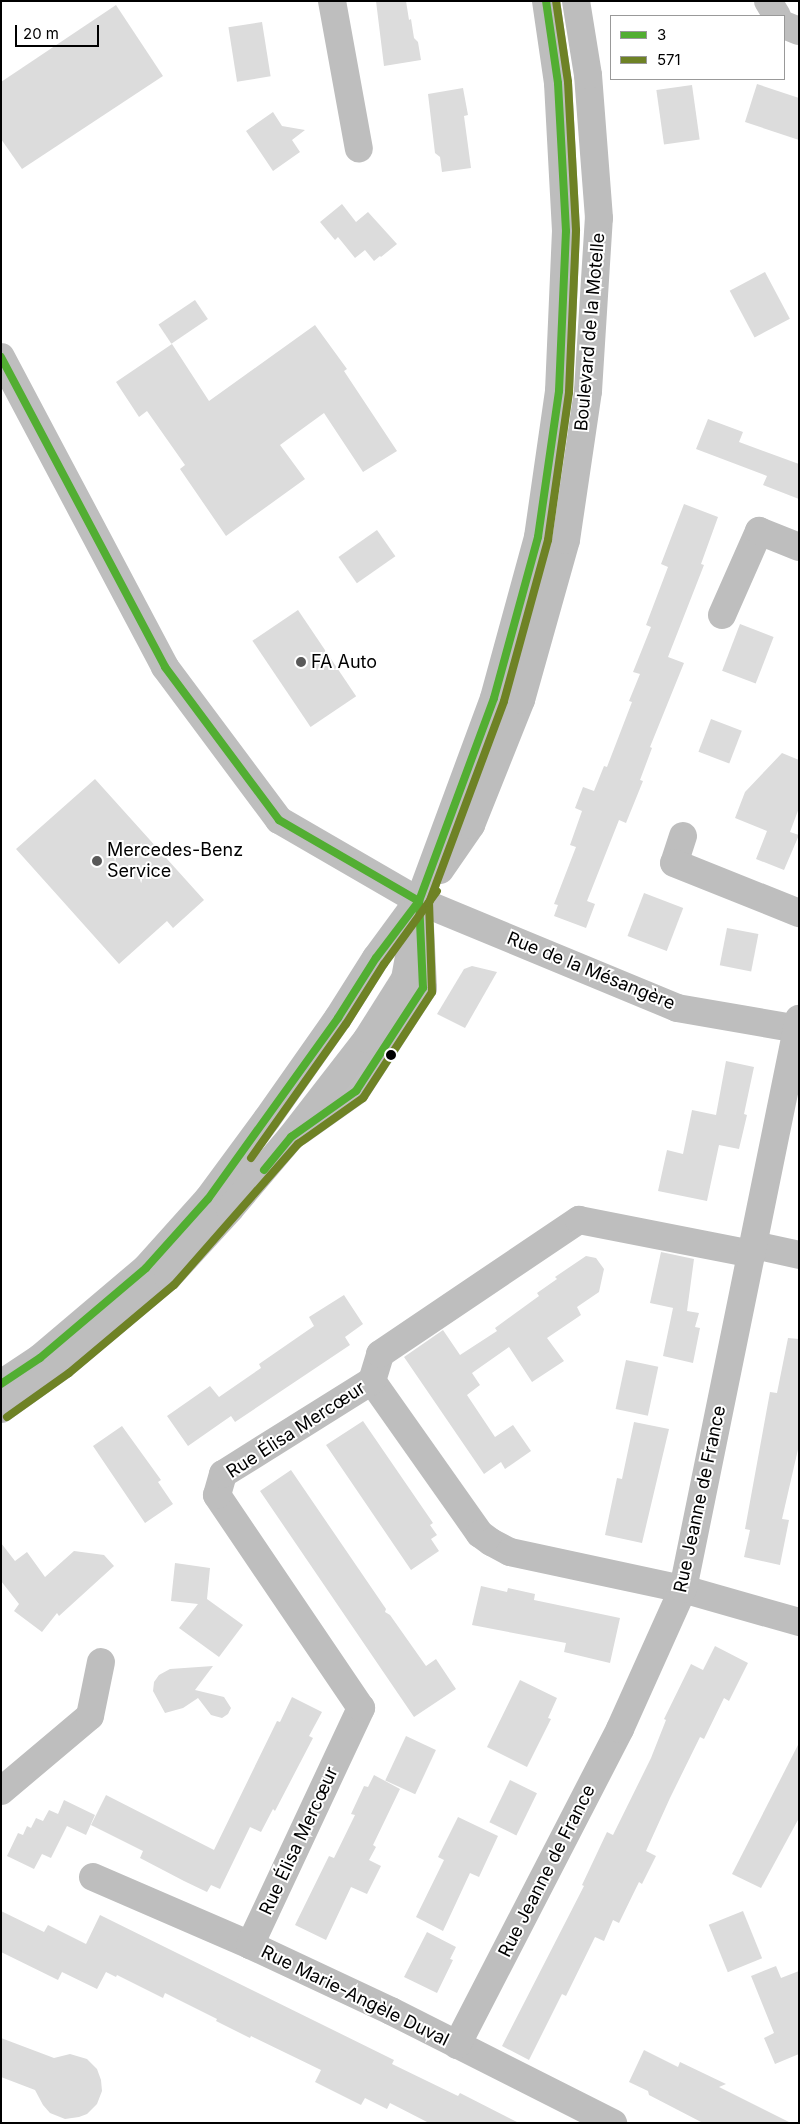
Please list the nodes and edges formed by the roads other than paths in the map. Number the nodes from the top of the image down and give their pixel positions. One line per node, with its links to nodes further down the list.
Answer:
1 (332, 1): 8 (street)
2 (546, 1): 13 (main road, Boulevard de la Motelle)
3 (576, 1): 13 (main road, Boulevard de la Motelle)
4 (768, 1): 5 (street)
5 (776, 15)
6 (785, 25): 7 (street)
7 (799, 31)
8 (359, 149)
9 (1, 357): 13 (street, Rue de la Mésangère)
10 (799, 547): 11 (street)
11 (722, 615)
12 (683, 836): 14 (street)
13 (419, 900): 15 (street, Rue de la Mésangère); 19 (main road, Boulevard de la Motelle); 20 (main road, Boulevard de la Motelle)
14 (799, 914)
15 (798, 1025): 16 (street, Rue Jeanne de France)
16 (753, 1250): 17 (street, Rue Élisa Mercœur); 18 (street, Rue Élisa Mercœur); 21 (street, Rue Jeanne de France)
17 (799, 1255)
18 (372, 1381): 21 (street); 26 (street, Rue Élisa Mercœur)
19 (1, 1384)
20 (1, 1408)
21 (683, 1589): 22 (street); 27 (street, Rue Jeanne de France)
22 (799, 1622)
23 (101, 1662): 24 (street)
24 (1, 1791)
25 (93, 1877): 26 (street, Rue Marie-Angèle Duval)
26 (250, 1945): 27 (street, Rue Marie-Angèle Duval)
27 (457, 2045): 28 (street, Rue Marie-Angèle Duval)
28 (613, 2123)

